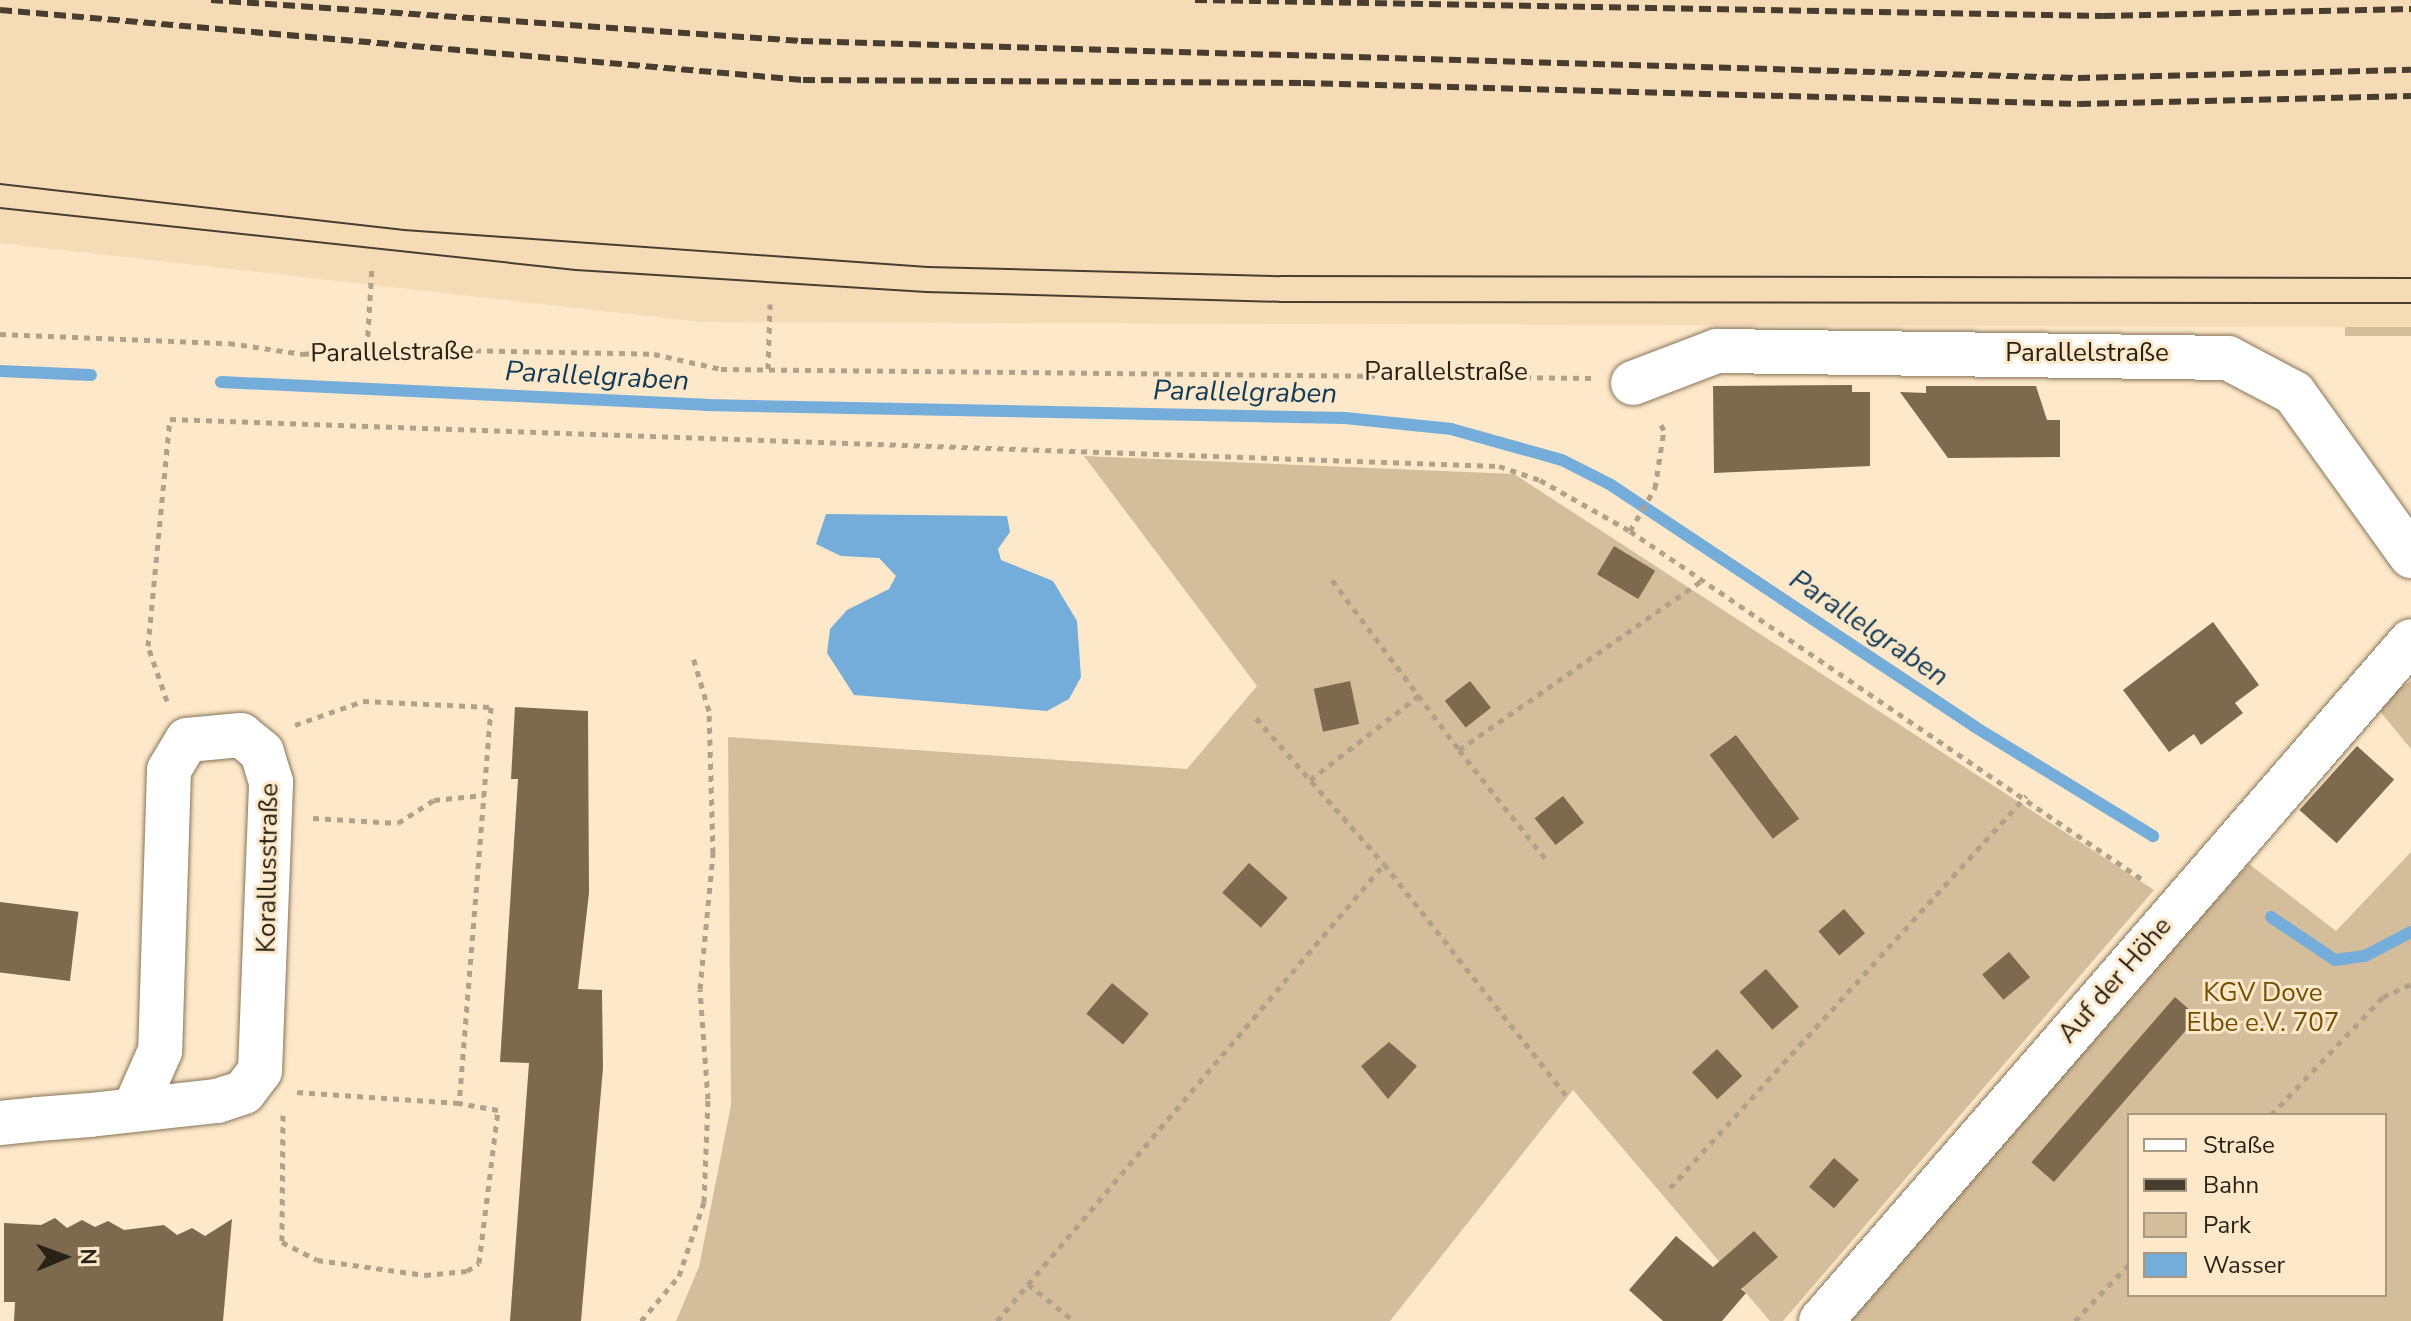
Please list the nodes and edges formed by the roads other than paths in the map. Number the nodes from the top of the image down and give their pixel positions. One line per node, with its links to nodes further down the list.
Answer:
1 (1633, 383): 2 (street, Parallelstraße)
2 (2411, 556)
3 (2411, 641): 6 (street, Auf der Höhe)
4 (134, 1110): 4 (street, Korallusstraße); 5 (street)
5 (0, 1123)
6 (1821, 1321)

